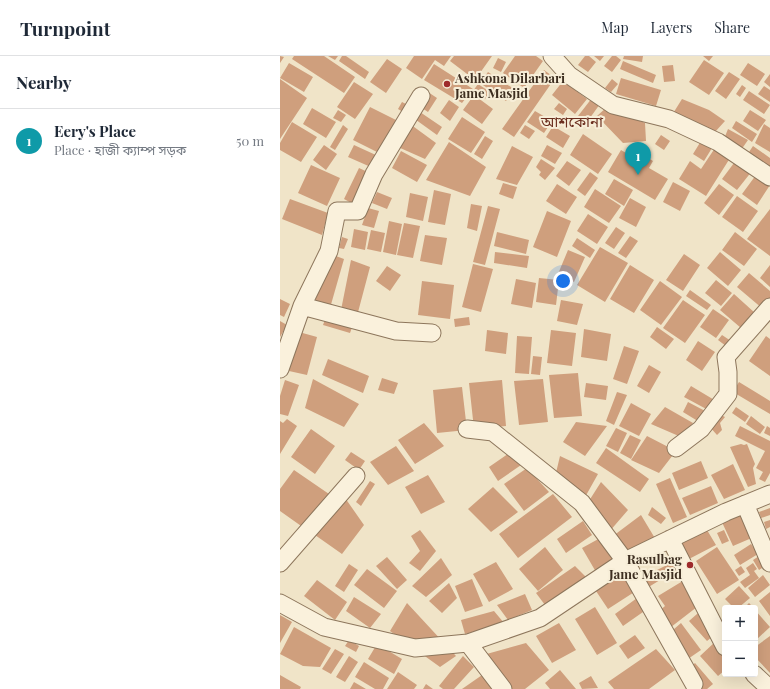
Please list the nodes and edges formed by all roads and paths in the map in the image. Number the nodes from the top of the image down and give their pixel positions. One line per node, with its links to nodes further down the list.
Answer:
1 (552, 56): 3 (street)
2 (421, 96): 4 (street)
3 (770, 177)
4 (302, 306): 6 (street); 7 (street)
5 (770, 307): 9 (street)
6 (432, 333)
7 (280, 369)
8 (467, 429): 14 (street)
9 (676, 448)
10 (356, 476): 15 (street)
11 (770, 494): 12 (street)
12 (745, 504): 13 (street); 16 (street)
13 (670, 539): 14 (street); 18 (street)
14 (625, 561): 19 (street); 21 (street)
15 (280, 563)
16 (770, 563)
17 (280, 603): 19 (street)
18 (722, 641)
19 (468, 643): 22 (street)
20 (757, 677): 23 (street)
21 (694, 684)
22 (503, 689)
23 (770, 689)

